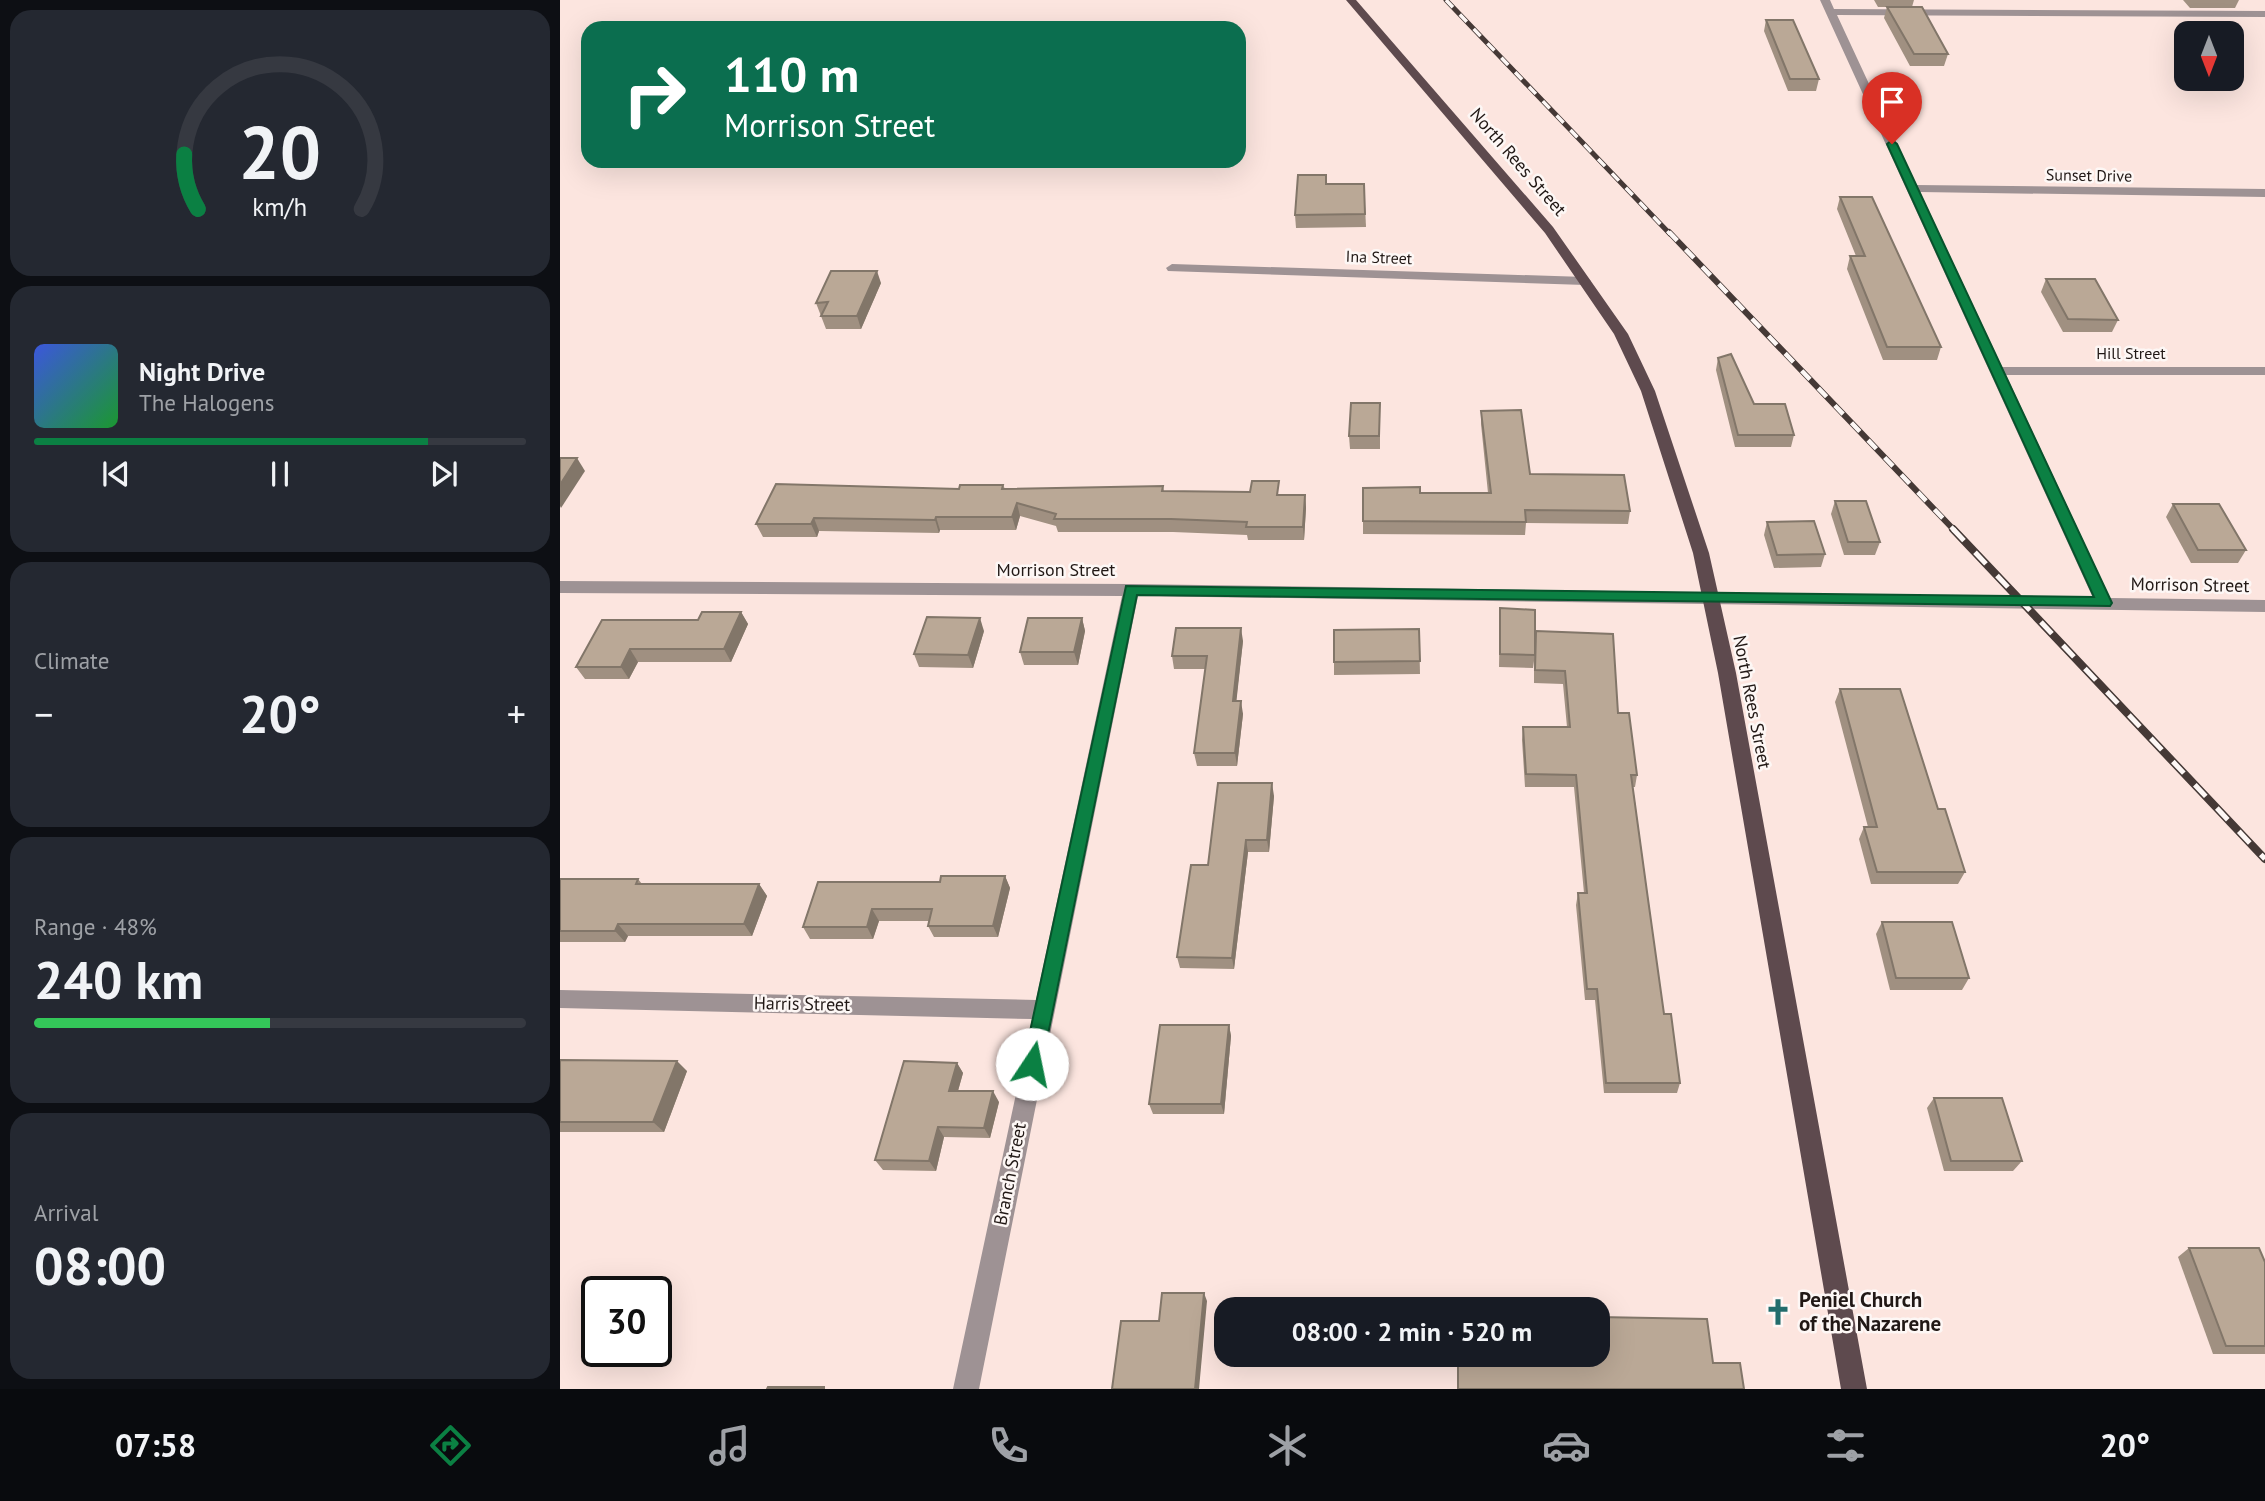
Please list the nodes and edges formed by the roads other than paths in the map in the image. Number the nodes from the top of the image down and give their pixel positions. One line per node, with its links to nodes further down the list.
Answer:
1 (1350, 0): 9 (main road, North Rees Street)
2 (2125, 0): 4 (street)
3 (1828, 6): 4 (street); 6 (street)
4 (2135, 13): 5 (street)
5 (2265, 14)
6 (1912, 188): 7 (street, Sunset Drive); 10 (street)
7 (2265, 193)
8 (1171, 268): 9 (street, Ina Street)
9 (1585, 281): 14 (main road, North Rees Street)
10 (1997, 370): 11 (street, Hill Street); 15 (street)
11 (2265, 371)
12 (560, 587): 13 (street, Morrison Street)
13 (1131, 590): 14 (street, Morrison Street); 18 (street, Branch Street)
14 (1710, 597): 15 (street, Morrison Street); 20 (main road, North Rees Street)
15 (2104, 603): 16 (street, Morrison Street)
16 (2265, 606)
17 (560, 999): 18 (street, Harris Street)
18 (1044, 1010): 19 (street, Branch Street)
19 (966, 1389)
20 (1854, 1389)

